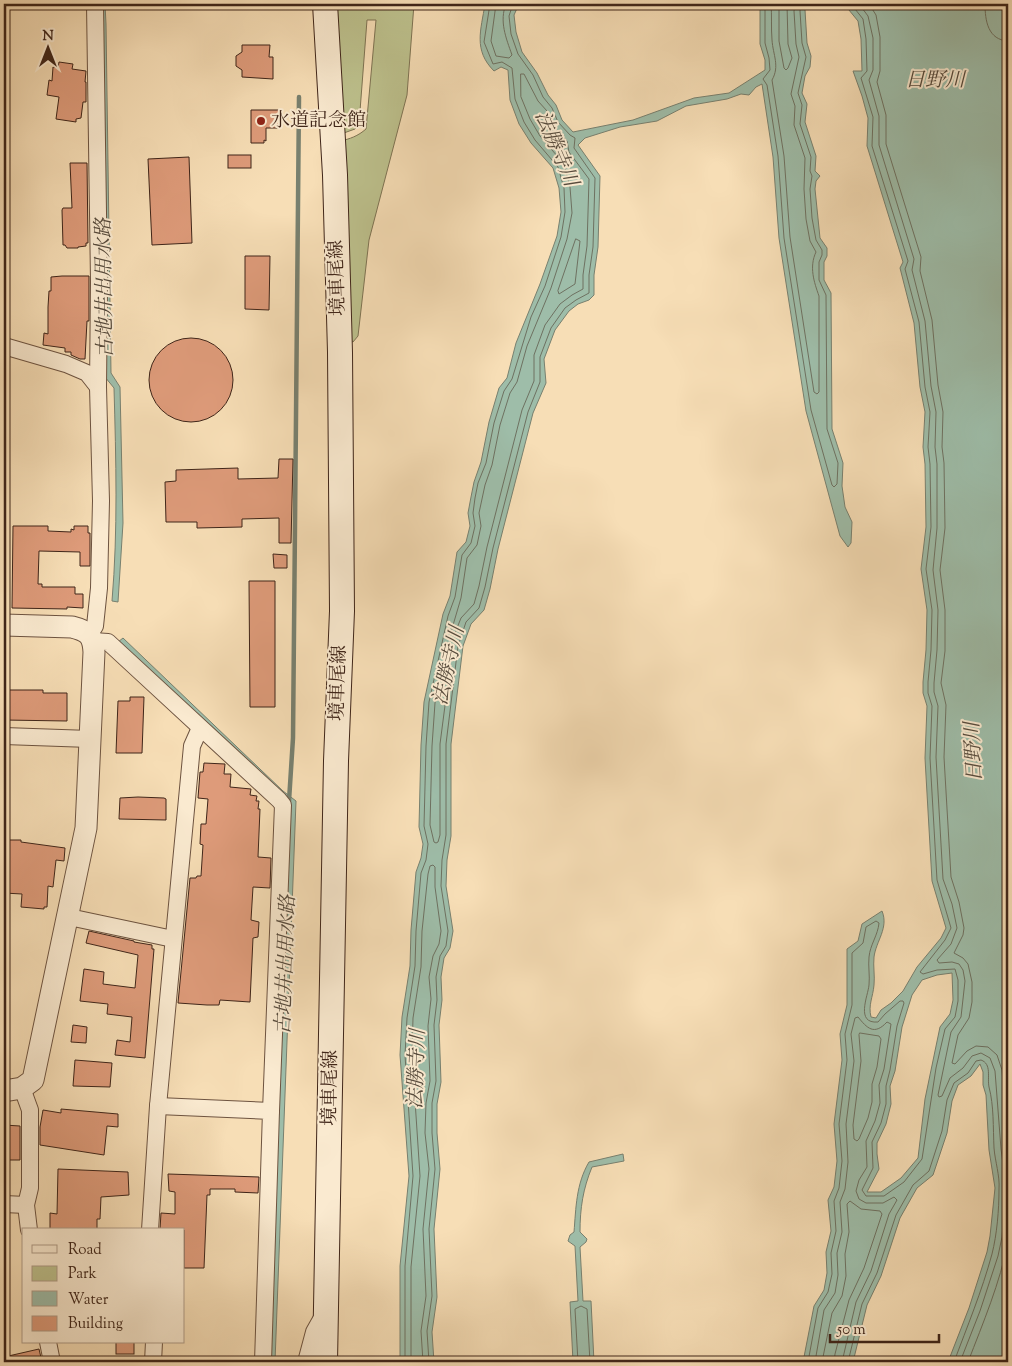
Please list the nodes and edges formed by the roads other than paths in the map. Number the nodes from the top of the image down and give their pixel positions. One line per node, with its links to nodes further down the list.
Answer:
1 (94, 4): 4 (street)
2 (325, 4): 19 (main road, 境車尾線)
3 (4, 346): 4 (street)
4 (98, 387): 6 (street)
5 (4, 625): 6 (street)
6 (91, 638): 7 (street); 9 (street)
7 (200, 728): 11 (street); 14 (street)
8 (4, 736): 9 (street)
9 (90, 739): 10 (street)
10 (69, 917): 11 (street); 12 (street)
11 (173, 939): 13 (street)
12 (13, 1090): 16 (street)
13 (158, 1106): 14 (street); 18 (street)
14 (271, 1111): 24 (street)
15 (4, 1204): 16 (street)
16 (26, 1205): 17 (street)
17 (29, 1228)
18 (150, 1228)
19 (326, 1312): 25 (street); 26 (main road, 境車尾線)
20 (48, 1344): 22 (street)
21 (154, 1344): 23 (street)
22 (52, 1362)
23 (153, 1362)
24 (263, 1362)
25 (306, 1362)
26 (325, 1362)

